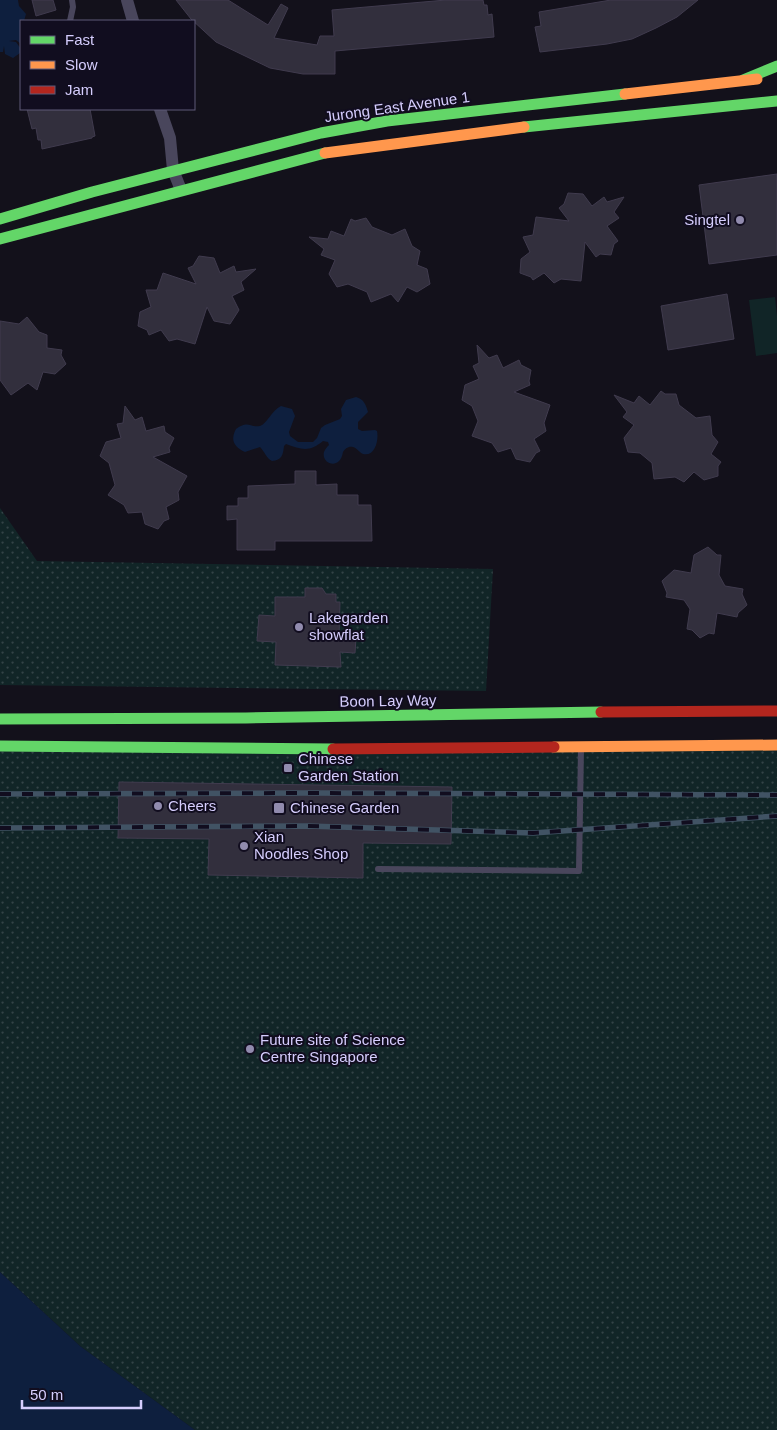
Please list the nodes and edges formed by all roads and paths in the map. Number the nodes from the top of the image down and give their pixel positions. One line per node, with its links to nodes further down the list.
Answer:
1 (72, 0): 3 (lane)
2 (128, 0): 4 (street)
3 (70, 20)
4 (133, 20)
5 (777, 66): 7 (main road)
6 (777, 77): 7 (main road, Jurong East Avenue 1)
7 (742, 80): 10 (main road, Jurong East Avenue 1)
8 (777, 101): 10 (main road, Jurong East Avenue 1)
9 (160, 110): 11 (street)
10 (521, 117): 12 (main road, Jurong East Avenue 1); 14 (main road, Jurong East Avenue 1)
11 (170, 138): 12 (street); 13 (street)
12 (186, 167): 13 (main road, Jurong East Avenue 1); 14 (street)
13 (173, 170): 14 (street); 15 (main road, Jurong East Avenue 1)
14 (187, 189): 16 (main road, Jurong East Avenue 1)
15 (0, 218)
16 (0, 239)
17 (777, 711): 18 (main road, Boon Lay Way)
18 (0, 719)
19 (777, 745): 21 (main road)
20 (0, 746): 21 (main road)
21 (581, 747): 22 (lane)
22 (378, 869)

